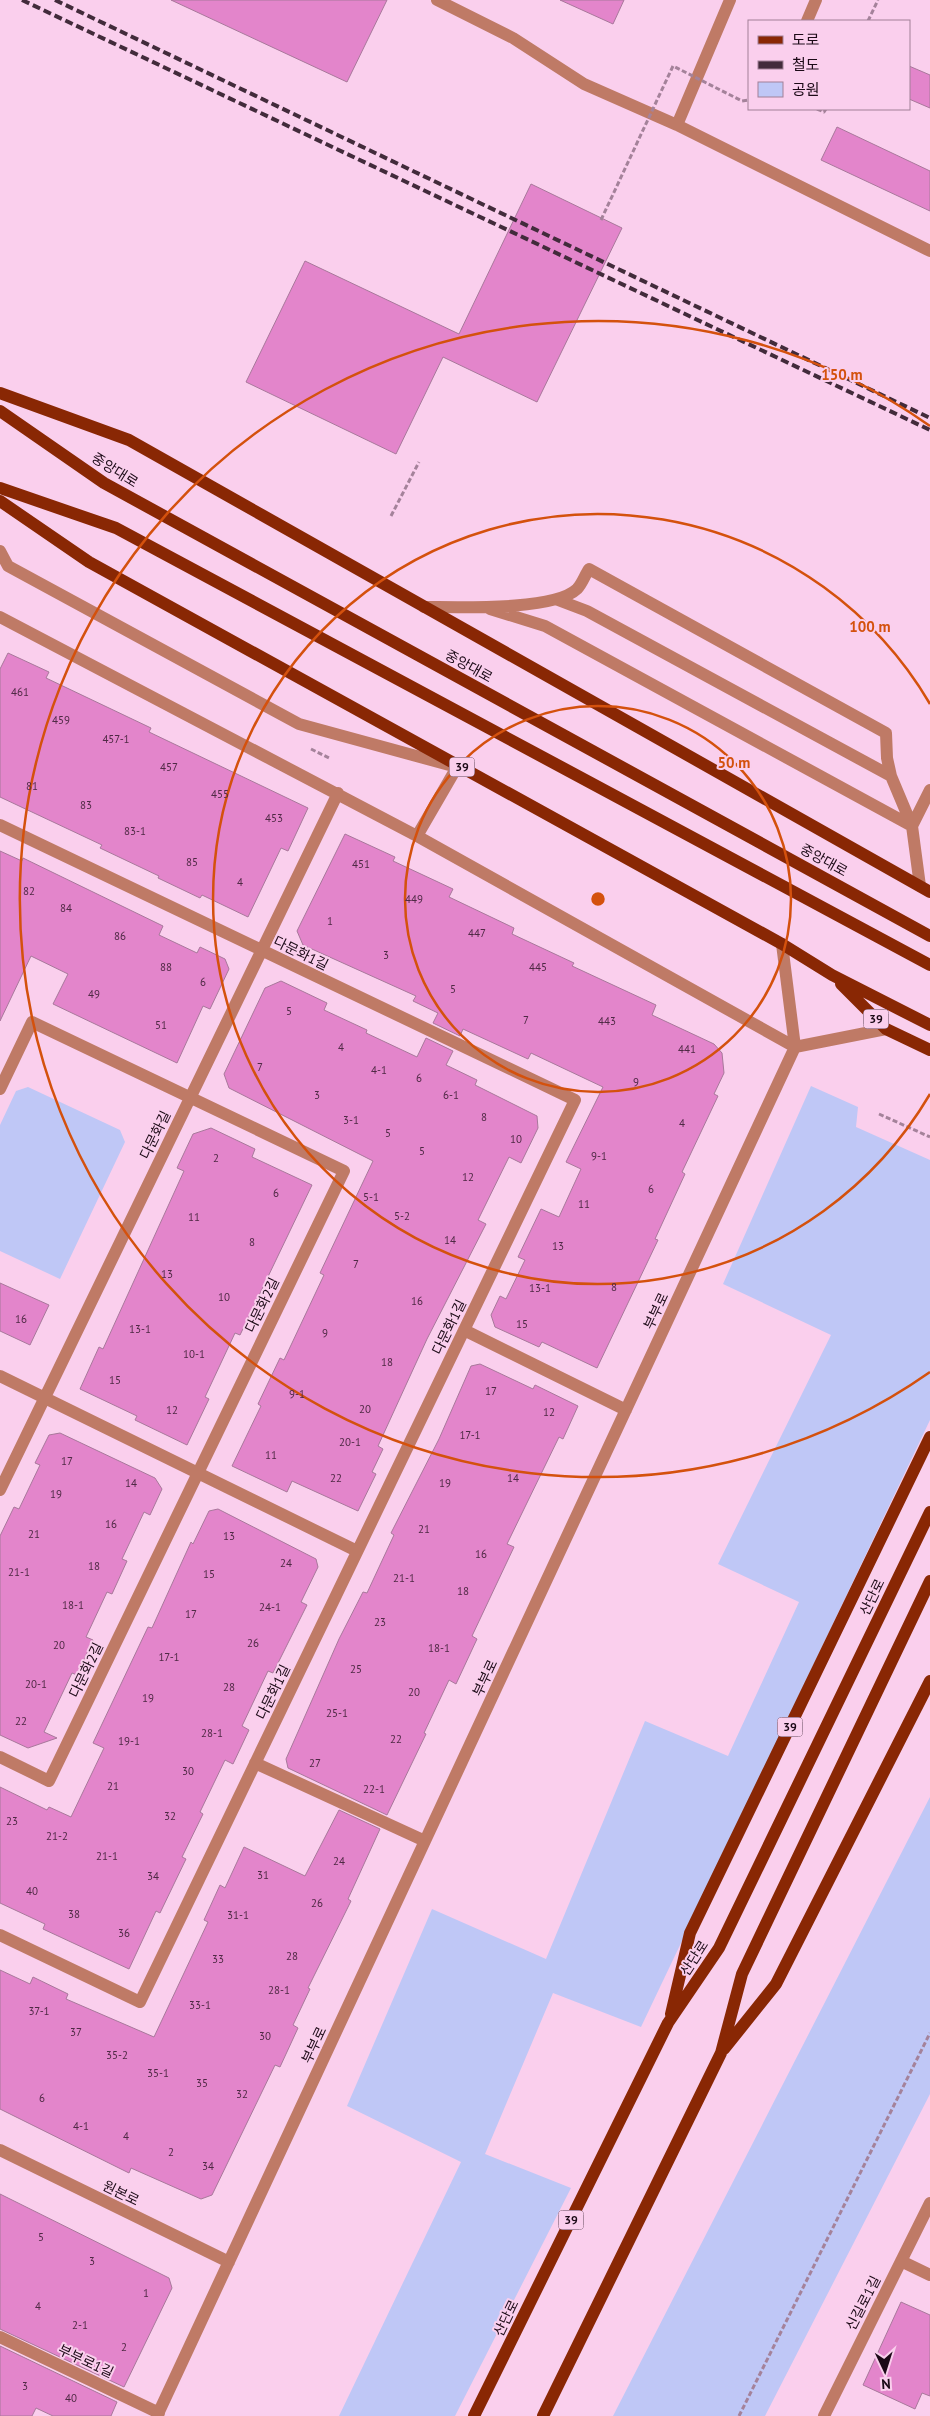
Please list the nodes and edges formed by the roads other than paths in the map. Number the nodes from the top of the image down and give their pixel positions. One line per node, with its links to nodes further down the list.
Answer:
1 (437, 0): 5 (street)
2 (730, 0): 5 (street)
3 (816, 0): 4 (street)
4 (807, 20)
5 (677, 125): 6 (street)
6 (930, 251)
7 (0, 393): 13 (main road)
8 (0, 411): 24 (main road, 중앙대로)
9 (0, 488): 27 (main road)
10 (0, 501): 16 (main road, 39)
11 (0, 551): 16 (street)
12 (558, 600): 14 (street); 17 (street); 17 (street)
13 (424, 607): 14 (street); 23 (main road)
14 (483, 607): 21 (street)
15 (0, 617): 19 (street)
16 (460, 767): 22 (street); 25 (main road, 39)
17 (891, 776): 21 (street)
18 (930, 790): 21 (street)
19 (338, 793): 22 (street); 26 (street, 다문화길)
20 (0, 825): 26 (street, 다문화1길)
21 (912, 826): 23 (street)
22 (417, 836): 31 (street)
23 (925, 889)
24 (930, 936)
25 (782, 944): 28 (main road, 39); 31 (street)
26 (262, 950): 34 (street, 다문화길); 35 (street, 다문화1길)
27 (930, 965)
28 (832, 975): 29 (main road, 39); 30 (main road, 39)
29 (930, 1025)
30 (886, 1029): 31 (street); 32 (main road, 39)
31 (795, 1047): 38 (street, 부부로)
32 (930, 1050)
33 (0, 1088): 34 (street, 다문화2길)
34 (190, 1098): 37 (street, 다문화길); 40 (street, 다문화2길)
35 (464, 1330): 38 (street); 43 (street, 다문화1길)
36 (0, 1376): 37 (street)
37 (45, 1398): 40 (street); 41 (street, 다문화길)
38 (626, 1410): 48 (street, 부부로)
39 (930, 1437): 50 (main road, 39)
40 (198, 1473): 43 (street); 46 (street, 다문화2길)
41 (0, 1490)
42 (930, 1512): 50 (main road, 산단로)
43 (357, 1551): 47 (street, 다문화1길)
44 (930, 1581): 51 (main road)
45 (930, 1681): 51 (main road)
46 (0, 1757)
47 (255, 1763): 48 (street); 49 (street, 다문화1길)
48 (425, 1841): 55 (street, 부부로)
49 (0, 1935)
50 (668, 2023): 59 (main road, 산단로 / 39)
51 (720, 2053): 60 (main road)
52 (0, 2150): 55 (street, 원본로)
53 (930, 2203): 54 (street, 신길로1길)
54 (901, 2261): 56 (street); 61 (street, 신길로1길)
55 (229, 2262): 58 (street, 부부로)
56 (930, 2276)
57 (0, 2337): 58 (street, 부부로1길)
58 (158, 2414)
59 (474, 2416)
60 (543, 2416)
61 (824, 2416)

